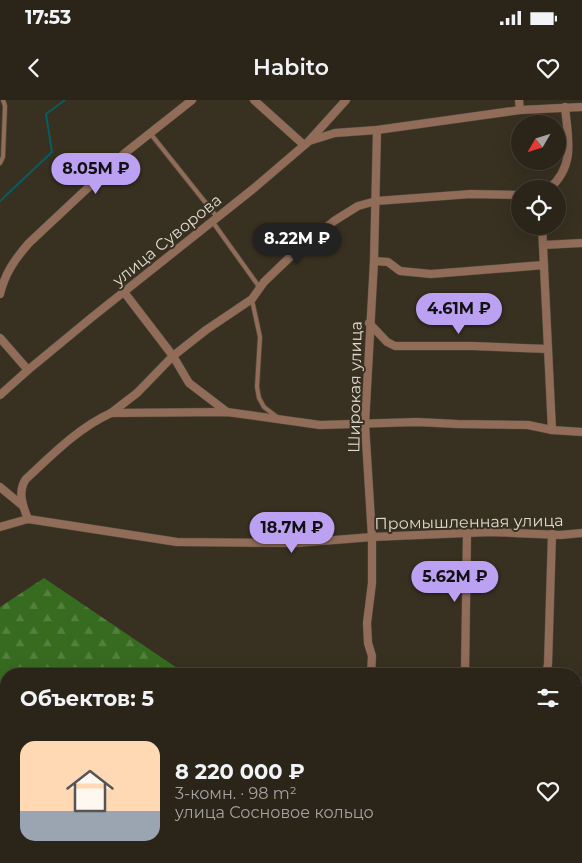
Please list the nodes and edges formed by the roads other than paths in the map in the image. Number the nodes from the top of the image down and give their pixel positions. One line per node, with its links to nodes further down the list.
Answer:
1 (3, 100): 12 (lane)
2 (192, 100): 10 (street)
3 (254, 100): 11 (street)
4 (346, 100): 11 (street, улица Суворова)
5 (519, 100): 8 (street)
6 (582, 106): 7 (street)
7 (565, 107): 8 (street); 13 (street)
8 (520, 110): 9 (street)
9 (377, 130): 11 (street); 15 (street, Широкая улица)
10 (150, 133): 16 (lane); 24 (street)
11 (306, 144): 16 (street, улица Суворова)
12 (0, 163)
13 (559, 180)
14 (511, 195): 15 (street)
15 (376, 201): 20 (street, Широкая улица); 22 (street)
16 (214, 220): 22 (lane); 23 (street, улица Суворова)
17 (542, 235): 19 (street)
18 (582, 243): 19 (street)
19 (543, 245): 21 (street)
20 (374, 261): 21 (street); 26 (street, Широкая улица)
21 (544, 266): 28 (street)
22 (260, 288): 25 (street)
23 (124, 292): 29 (street); 30 (street, улица Суворова)
24 (0, 294)
25 (252, 299): 29 (street); 34 (lane)
26 (369, 323): 28 (street); 35 (street, Широкая улица)
27 (0, 338): 30 (street)
28 (548, 349): 36 (street)
29 (173, 356): 32 (street); 33 (street)
30 (28, 370): 31 (street, улица Суворова)
31 (0, 395)
32 (227, 412): 33 (street); 34 (street)
33 (112, 414): 39 (street)
34 (278, 418): 35 (street)
35 (364, 424): 36 (street); 45 (street, Широкая улица)
36 (552, 430): 37 (street)
37 (582, 432)
38 (0, 487): 39 (street)
39 (23, 506): 40 (street)
40 (28, 519): 41 (street, Промышленная улица); 45 (street, Промышленная улица)
41 (0, 526)
42 (467, 533): 44 (street, Промышленная улица); 45 (street, Промышленная улица); 47 (street)
43 (582, 533): 44 (street, Промышленная улица)
44 (552, 534): 48 (street)
45 (372, 537): 46 (street, Широкая улица)
46 (371, 668)
47 (465, 668)
48 (547, 668)

